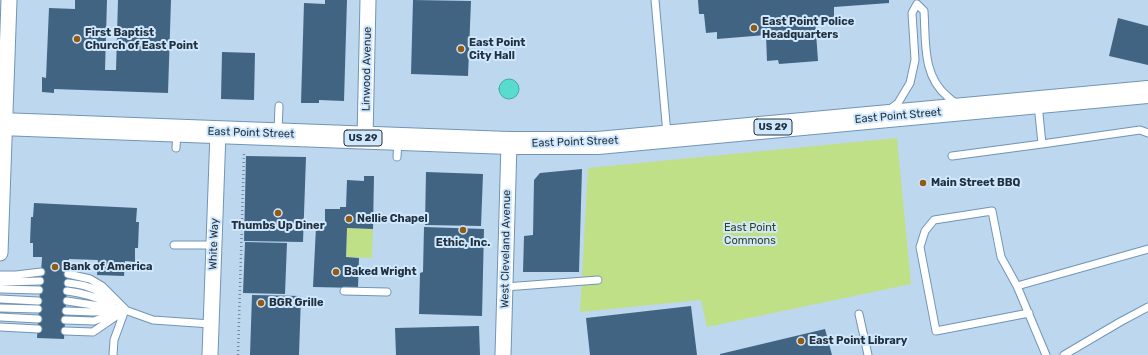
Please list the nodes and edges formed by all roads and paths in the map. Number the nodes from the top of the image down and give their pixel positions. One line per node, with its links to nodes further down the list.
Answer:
1 (10, 0): 9 (street)
2 (368, 0): 14 (street, Linwood Avenue)
3 (655, 0): 13 (lane)
4 (1148, 92): 5 (main road, East Point Street / US 29)
5 (1038, 103): 7 (main road, East Point Street / US 29); 16 (lane)
6 (279, 106): 12 (lane)
7 (972, 109): 8 (main road, East Point Street / US 29); 8 (lane)
8 (879, 117): 13 (main road, East Point Street / US 29)
9 (3, 124): 10 (main road, East Point Street / US 29); 19 (street)
10 (218, 132): 12 (main road, East Point Street / US 29); 21 (street, White Way)
11 (1148, 133): 16 (lane)
12 (278, 134): 14 (main road, East Point Street / US 29)
13 (668, 137): 15 (main road, East Point Street / US 29)
14 (365, 138): 15 (main road, East Point Street / US 29)
15 (509, 143): 32 (street, West Cleveland Avenue)
16 (1042, 144): 18 (lane)
17 (244, 154): 57 (path)
18 (952, 156)
19 (1, 190): 23 (street)
20 (174, 245): 21 (lane)
21 (214, 245): 51 (street, White Way)
22 (1148, 249): 31 (lane)
23 (0, 253)
24 (41, 272): 26 (lane)
25 (68, 274): 44 (lane)
26 (0, 275)
27 (598, 280): 32 (lane)
28 (40, 281): 29 (lane)
29 (0, 282)
30 (68, 282): 44 (lane)
31 (1017, 286): 46 (lane); 46 (lane)
32 (505, 287): 58 (street, West Cleveland Avenue)
33 (0, 289): 34 (lane)
34 (39, 290)
35 (67, 292): 44 (lane)
36 (344, 292): 37 (lane)
37 (387, 292)
38 (0, 298): 39 (lane)
39 (38, 301)
40 (67, 301): 44 (lane)
41 (1148, 307): 61 (lane)
42 (0, 308): 43 (lane)
43 (38, 310)
44 (125, 310): 45 (lane); 50 (lane); 51 (lane); 54 (lane); 55 (lane)
45 (66, 311)
46 (1029, 313): 60 (lane)
47 (859, 314): 59 (lane)
48 (0, 317): 49 (lane)
49 (38, 319)
50 (65, 320)
51 (212, 324): 56 (street, White Way)
52 (0, 327): 53 (lane)
53 (38, 329)
54 (65, 331)
55 (113, 355)
56 (210, 355)
57 (238, 355)
58 (503, 355)
59 (868, 355)
60 (1046, 355)
61 (1064, 355)

